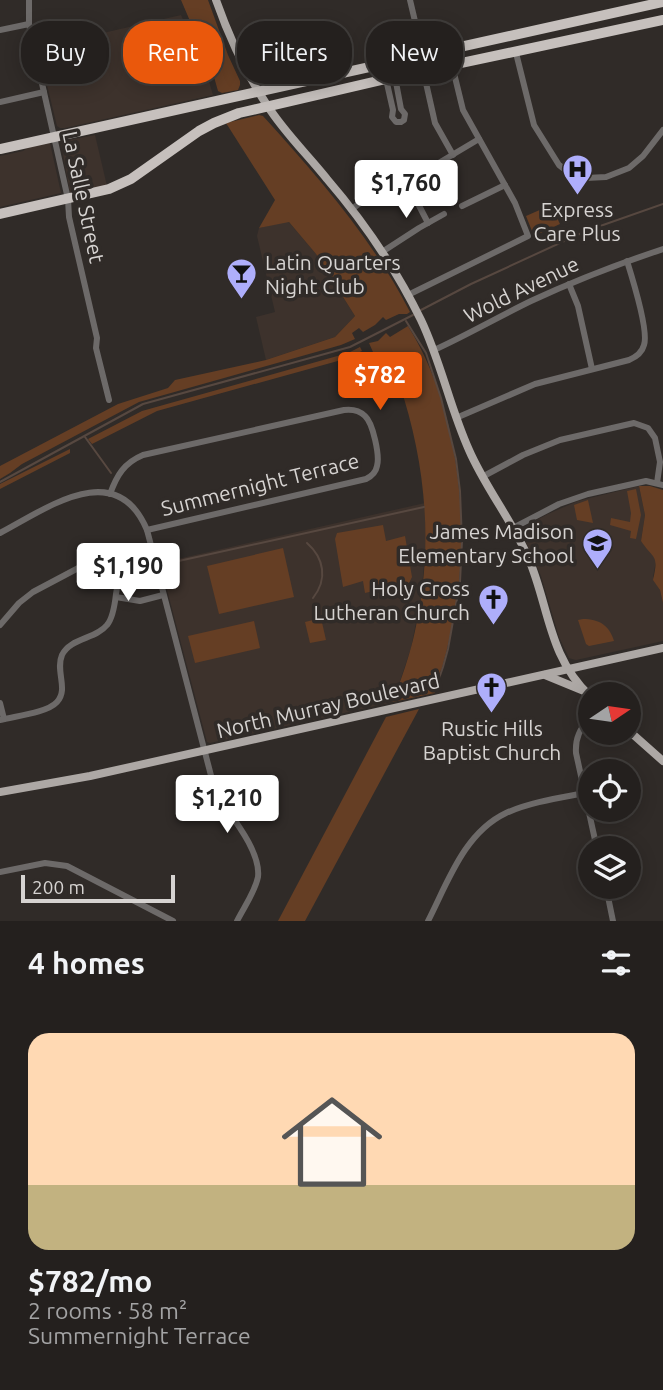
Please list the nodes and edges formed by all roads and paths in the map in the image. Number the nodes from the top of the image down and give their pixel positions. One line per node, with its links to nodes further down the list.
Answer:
1 (29, 0): 6 (street, La Salle Street)
2 (216, 0): 20 (main road)
3 (410, 0): 7 (street)
4 (663, 2): 10 (highway)
5 (663, 20): 11 (highway)
6 (29, 21)
7 (415, 21)
8 (21, 26): 9 (street)
9 (0, 30)
10 (463, 46)
11 (516, 52): 12 (highway); 23 (street)
12 (463, 63)
13 (366, 68): 20 (highway)
14 (390, 78): 14 (street)
15 (366, 83): 22 (highway)
16 (42, 84): 19 (street, La Salle Street)
17 (426, 84): 27 (street)
18 (457, 84): 25 (street)
19 (44, 92): 21 (street); 24 (street, La Salle Street)
20 (258, 92): 22 (main road); 24 (highway)
21 (0, 102)
22 (267, 106): 30 (highway); 32 (main road)
23 (663, 130)
24 (54, 137): 26 (highway); 30 (street, La Salle Street)
25 (479, 139): 27 (street); 29 (street)
26 (0, 149)
27 (453, 155): 28 (street)
28 (437, 164)
29 (505, 185): 31 (street); 40 (street)
30 (68, 199): 33 (highway); 43 (street, La Salle Street)
31 (462, 206)
32 (352, 209): 35 (street); 37 (main road)
33 (0, 214)
34 (444, 214): 35 (street)
35 (428, 223): 37 (street)
36 (663, 248): 38 (street, Wold Avenue)
37 (382, 252): 40 (main road)
38 (626, 261): 39 (street, Wold Avenue); 42 (street)
39 (569, 284): 41 (street, Wold Avenue); 42 (street)
40 (410, 298): 41 (main road)
41 (434, 350): 44 (main road)
42 (592, 369): 44 (street)
43 (109, 400)
44 (456, 418): 45 (main road)
45 (482, 477): 46 (street); 48 (main road)
46 (660, 484): 48 (street)
47 (110, 494): 49 (street); 49 (street, Summernight Terrace); 50 (street)
48 (513, 528): 55 (main road)
49 (146, 530): 51 (street)
50 (0, 533)
51 (163, 595): 52 (street); 63 (street)
52 (116, 597): 53 (street); 60 (street)
53 (0, 625)
54 (663, 648): 55 (main road, North Murray Boulevard)
55 (568, 669): 56 (main road, North Murray Boulevard); 57 (main road)
56 (545, 675): 58 (main road); 63 (main road, North Murray Boulevard)
57 (579, 682)
58 (578, 689)
59 (0, 703): 60 (street)
60 (2, 720)
61 (578, 737): 64 (street)
62 (641, 742): 65 (main road)
63 (204, 751): 66 (main road, North Murray Boulevard); 72 (street)
64 (578, 759)
65 (663, 761)
66 (0, 792)
67 (578, 795): 73 (street)
68 (0, 872): 70 (street)
69 (608, 899): 74 (street)
70 (164, 919): 71 (street)
71 (173, 921)
72 (237, 921)
73 (428, 921)
74 (613, 921)

